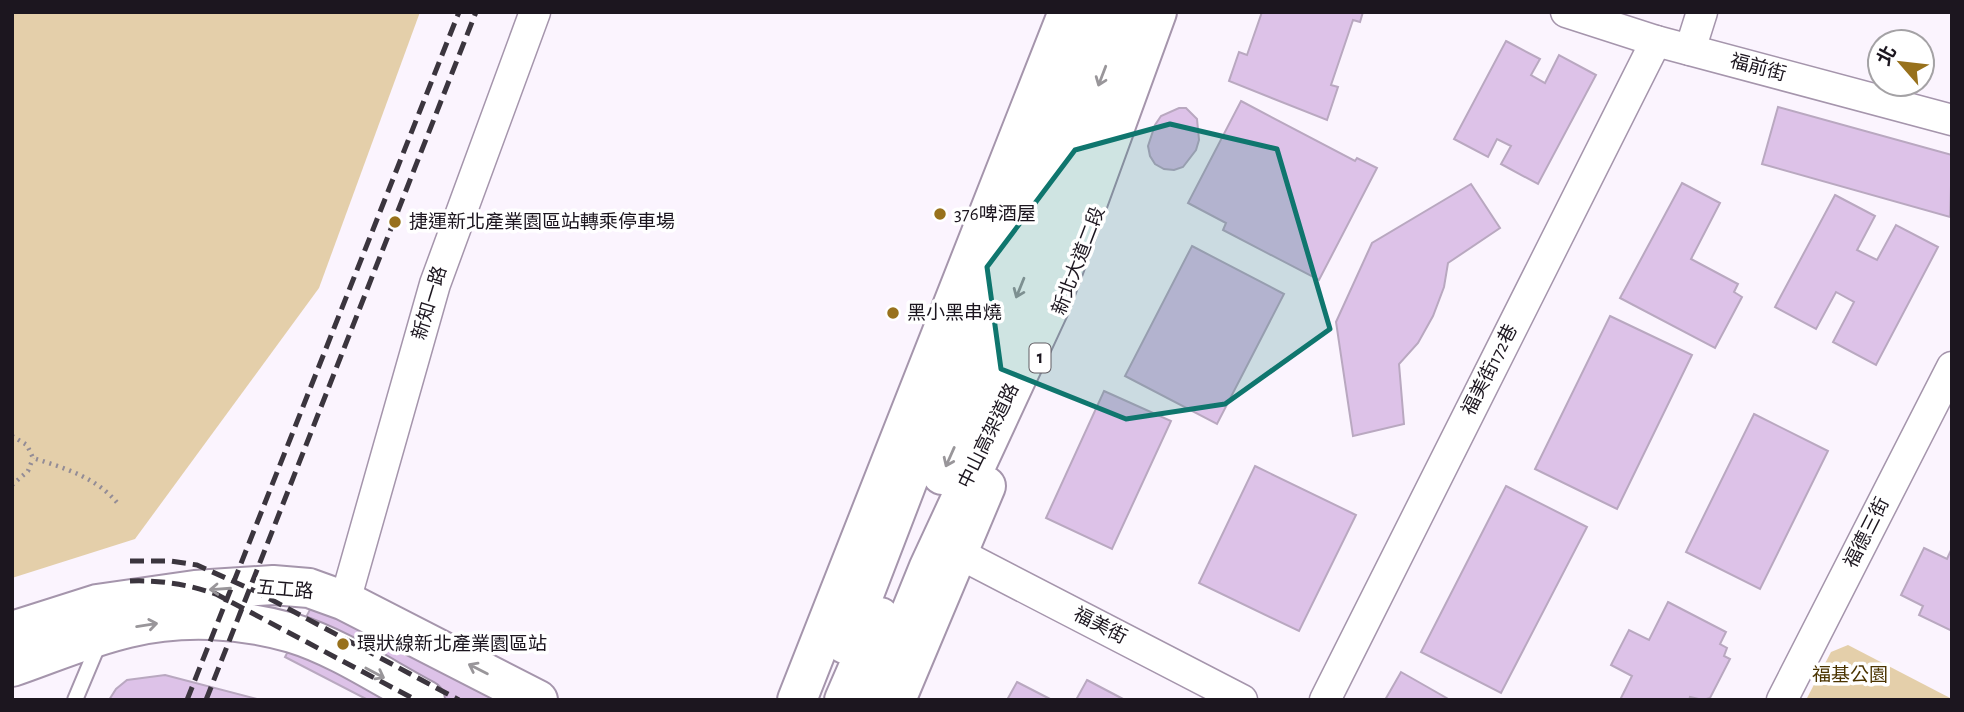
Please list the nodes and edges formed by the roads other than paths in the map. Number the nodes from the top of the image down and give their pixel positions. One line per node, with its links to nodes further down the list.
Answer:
1 (535, 12): 14 (street, 新知一路)
2 (1068, 12): 21 (main road)
3 (1088, 12): 22 (main road)
4 (1126, 12): 23 (main road, one-way to 23)
5 (1157, 12): 24 (main road, 中山高架道路 / 1)
6 (1171, 12): 13 (main road, 新北大道二段 / 1)
7 (1566, 12): 9 (street, 福前街)
8 (1702, 12): 10 (street)
9 (1656, 41): 10 (street, 福前街); 27 (street, 福美街172巷)
10 (1690, 50): 11 (street, 福前街)
11 (1952, 120)
12 (1952, 367): 28 (street, 福德三街)
13 (958, 553): 25 (main road, 新北大道二段 / 1); 26 (street, 福美街)
14 (345, 601): 15 (main road, 五工路, one-way to 15); 20 (main road, 五工路, one-way to 14)
15 (12, 631)
16 (102, 636): 17 (main road, 五工路); 18 (lane); 19 (main road, 五工路, one-way to 19)
17 (12, 667)
18 (75, 700)
19 (425, 700)
20 (538, 700)
21 (797, 700)
22 (823, 700)
23 (844, 700)
24 (875, 700)
25 (895, 700)
26 (1242, 700)
27 (1325, 700)
28 (1782, 700)

